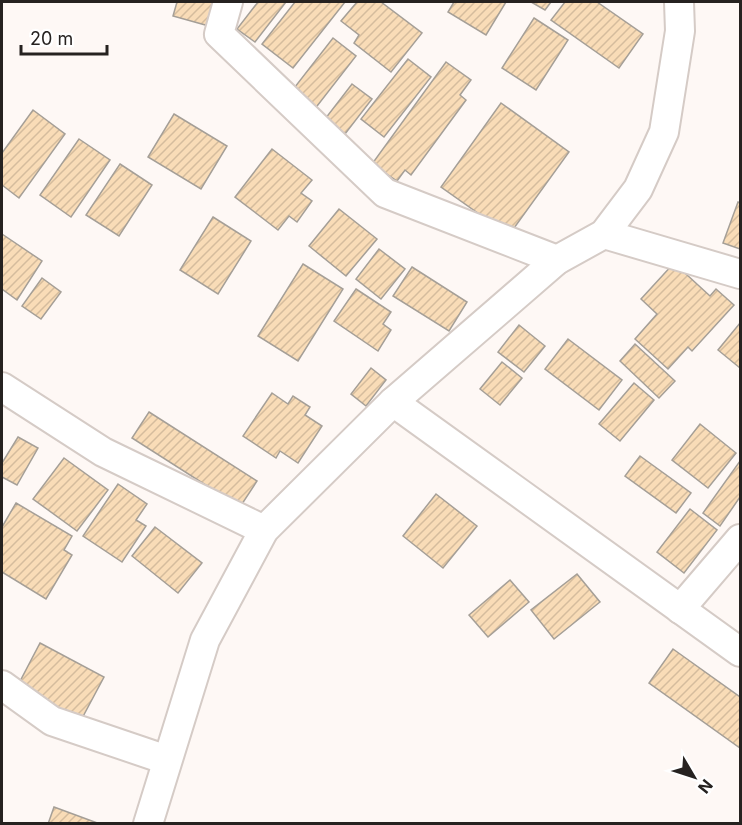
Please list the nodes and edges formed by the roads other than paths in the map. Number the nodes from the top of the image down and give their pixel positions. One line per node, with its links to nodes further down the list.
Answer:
1 (228, 2): 4 (street)
2 (679, 2): 3 (street)
3 (604, 234): 4 (street); 5 (street)
4 (557, 260): 7 (street)
5 (741, 274)
6 (2, 387): 8 (street)
7 (393, 402): 8 (street); 10 (street)
8 (264, 530): 13 (street)
9 (741, 539): 10 (street)
10 (680, 609): 11 (street)
11 (741, 652)
12 (2, 685): 13 (street)
13 (167, 760): 14 (street)
14 (148, 824)

